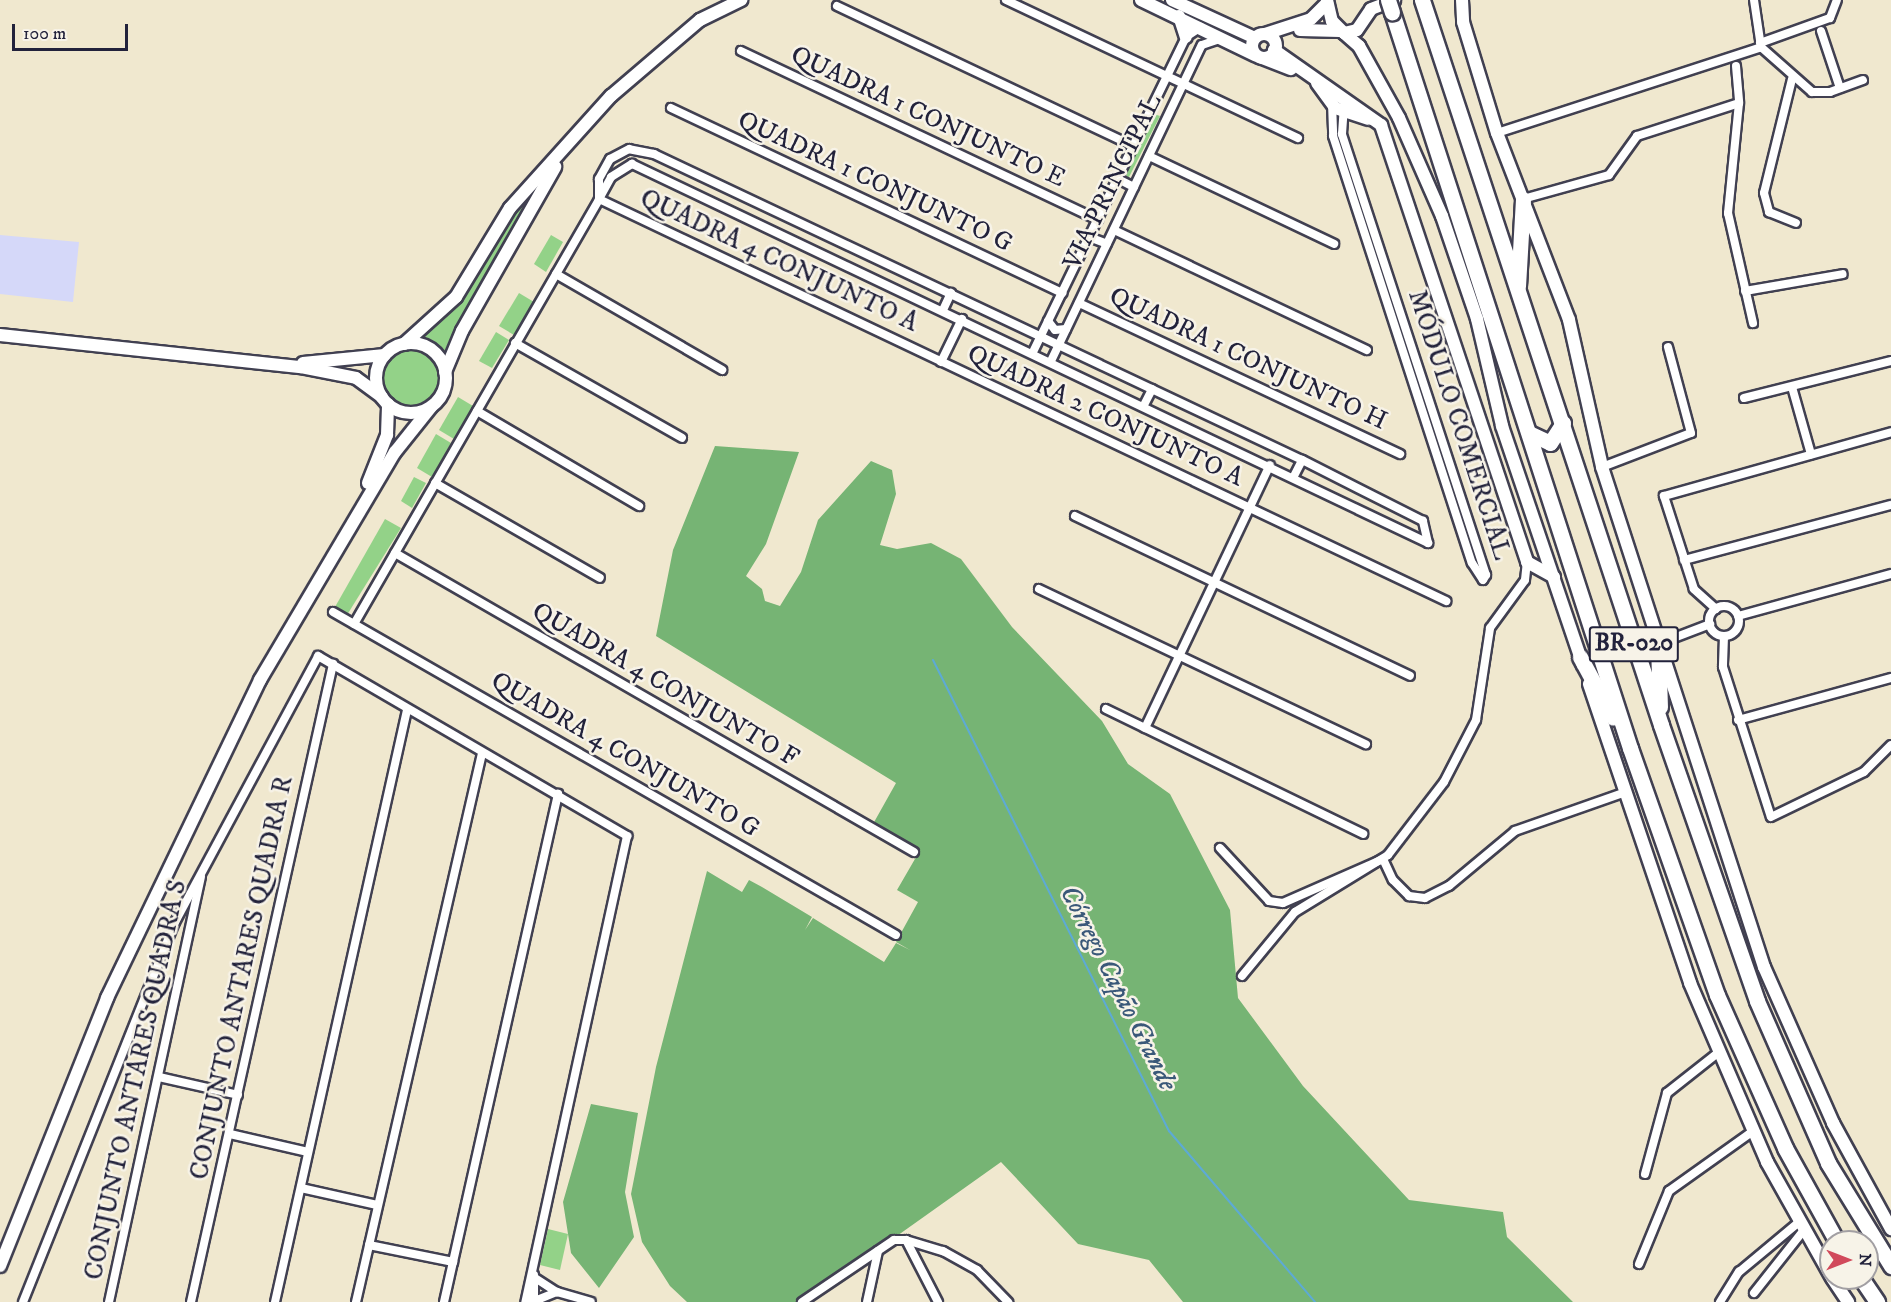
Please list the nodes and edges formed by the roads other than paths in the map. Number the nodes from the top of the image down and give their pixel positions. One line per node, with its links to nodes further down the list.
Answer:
1 (741, 0): 38 (main road)
2 (1006, 0): 24 (street)
3 (1141, 0): 12 (main road, MÓDULO COMERCIAL)
4 (1172, 0): 13 (main road, MÓDULO COMERCIAL)
5 (1461, 0): 34 (main road)
6 (1754, 0): 20 (street)
7 (1837, 0): 20 (street)
8 (1327, 2): 16 (main road); 19 (main road)
9 (1423, 2): 57 (highway, BR-020)
10 (1391, 4): 16 (main road); 90 (highway, BR-020)
11 (837, 6): 37 (street)
12 (1179, 16): 14 (main road, MÓDULO COMERCIAL); 17 (main road)
13 (1215, 21): 14 (main road); 19 (main road, MÓDULO COMERCIAL)
14 (1202, 27): 17 (street); 18 (main road, MÓDULO COMERCIAL)
15 (1821, 31): 28 (street)
16 (1342, 32): 19 (main road); 88 (main road)
17 (1186, 37): 24 (street, VIA PRINCIPAL)
18 (1227, 40): 22 (main road, MÓDULO COMERCIAL); 27 (street, VIA PRINCIPAL)
19 (1267, 41): 22 (main road); 22 (main road); 29 (main road, MÓDULO COMERCIAL)
20 (1761, 45): 25 (street); 34 (street)
21 (741, 51): 46 (street, QUADRA 1 CONJUNTO E)
22 (1259, 56): 29 (main road, MÓDULO COMERCIAL)
23 (1736, 66): 30 (street)
24 (1168, 74): 27 (street); 37 (street, VIA PRINCIPAL)
25 (1792, 79): 28 (street); 47 (street)
26 (1863, 80): 28 (street)
27 (1185, 82): 36 (street); 39 (street, VIA PRINCIPAL)
28 (1840, 88)
29 (1338, 100): 32 (main road, MÓDULO COMERCIAL); 33 (main road, MÓDULO COMERCIAL); 35 (street, MÓDULO COMERCIAL)
30 (1739, 103): 45 (street); 54 (street)
31 (671, 108): 56 (street, QUADRA 1 CONJUNTO G)
32 (1341, 112): 33 (main road, MÓDULO COMERCIAL); 35 (street, MÓDULO COMERCIAL)
33 (1374, 121): 92 (main road, MÓDULO COMERCIAL)
34 (1497, 134): 45 (main road)
35 (1337, 135): 79 (street, MÓDULO COMERCIAL)
36 (1298, 138)
37 (1133, 146): 40 (street, VIA PRINCIPAL)
38 (565, 148): 67 (main road); 78 (main road)
39 (1149, 156): 42 (street, VIA PRINCIPAL); 51 (street)
40 (1118, 179): 42 (street); 46 (street, VIA PRINCIPAL)
41 (716, 182): 43 (street); 44 (street); 55 (street)
42 (1134, 186): 48 (street, VIA PRINCIPAL)
43 (709, 198): 44 (street); 59 (street)
44 (599, 199): 52 (street); 75 (street, QUADRA 4 CONJUNTO A)
45 (1522, 199): 57 (highway); 98 (main road)
46 (1098, 220): 49 (street, VIA PRINCIPAL)
47 (1796, 223)
48 (1114, 230): 50 (street, VIA PRINCIPAL); 70 (street)
49 (1089, 237): 50 (street); 56 (street, VIA PRINCIPAL)
50 (1107, 244): 58 (street, VIA PRINCIPAL)
51 (1334, 244)
52 (556, 274): 66 (street); 77 (street)
53 (1843, 274): 54 (street)
54 (1745, 291): 62 (street)
55 (951, 293): 59 (street); 65 (street)
56 (1062, 293): 61 (street, VIA PRINCIPAL)
57 (1517, 295): 87 (highway, BR-020)
58 (1079, 303): 63 (street, VIA PRINCIPAL); 93 (street, QUADRA 1 CONJUNTO H)
59 (943, 310): 60 (street)
60 (962, 319): 71 (street); 75 (street)
61 (1048, 321): 63 (street); 65 (street, VIA PRINCIPAL)
62 (1753, 323)
63 (1066, 329): 68 (street, VIA PRINCIPAL)
64 (0, 335): 76 (main road)
65 (1041, 335): 68 (street); 71 (street, VIA PRINCIPAL)
66 (516, 343): 86 (street); 91 (street)
67 (404, 344): 72 (main road); 78 (main road)
68 (1059, 344): 73 (street, VIA PRINCIPAL); 81 (street)
69 (1668, 347): 98 (street)
70 (1367, 350)
71 (1033, 352): 73 (street)
72 (384, 355): 76 (main road); 83 (main road)
73 (1051, 361): 84 (street)
74 (1891, 361): 80 (street)
75 (941, 362): 104 (street, QUADRA 2 CONJUNTO A)
76 (272, 364): 83 (main road)
77 (722, 370)
78 (445, 372): 85 (main road)
79 (1418, 382): 97 (street, MÓDULO COMERCIAL); 99 (street, MÓDULO COMERCIAL)
80 (1792, 387): 82 (street); 94 (street)
81 (1152, 389): 84 (street); 95 (street)
82 (1744, 398)
83 (385, 401): 85 (main road); 106 (main road)
84 (1144, 405): 96 (street)
85 (431, 407): 106 (main road)
86 (477, 411): 101 (street); 103 (street)
87 (1563, 423): 90 (highway); 133 (highway, BR-020)
88 (1502, 426): 92 (main road, MÓDULO COMERCIAL); 113 (main road)
89 (1891, 432): 94 (street)
90 (1529, 433): 137 (highway, BR-020)
91 (682, 438)
92 (1488, 446): 110 (main road, MÓDULO COMERCIAL)
93 (1400, 453)
94 (1811, 453): 109 (street)
95 (1302, 460): 100 (street); 100 (street)
96 (1270, 465): 100 (street); 104 (street)
97 (1451, 467): 99 (street); 108 (street, MÓDULO COMERCIAL)
98 (1602, 467): 124 (main road)
99 (1441, 470): 111 (street, MÓDULO COMERCIAL)
100 (1294, 476)
101 (435, 483): 107 (street); 114 (street)
102 (1891, 505): 109 (street)
103 (639, 506)
104 (1250, 508): 115 (street); 117 (street, QUADRA 2 CONJUNTO A)
105 (1075, 516): 115 (street)
106 (350, 525): 166 (main road)
107 (395, 553): 121 (street); 143 (street, QUADRA 4 CONJUNTO F)
108 (1481, 559): 111 (street); 111 (street, MÓDULO COMERCIAL)
109 (1684, 560): 118 (street)
110 (1527, 562): 113 (main road, MÓDULO COMERCIAL); 144 (street)
111 (1472, 563)
112 (1891, 574): 120 (street)
113 (1554, 577): 126 (main road)
114 (600, 578)
115 (1215, 581): 125 (street); 128 (street)
116 (1039, 589): 125 (street)
117 (1446, 601)
118 (1716, 609): 120 (street); 122 (street)
119 (333, 612): 121 (street, QUADRA 4 CONJUNTO G)
120 (1738, 616): 123 (street)
121 (354, 624): 148 (street, QUADRA 4 CONJUNTO G)
122 (1710, 624): 123 (street); 124 (street)
123 (1724, 636): 132 (street)
124 (1658, 644): 133 (highway); 160 (main road)
125 (1180, 655): 134 (street); 135 (street)
126 (1580, 657): 137 (highway); 139 (main road)
127 (333, 664): 130 (street); 145 (street); 152 (street, CONJUNTO ANTARES QUADRA R)
128 (1410, 676)
129 (1891, 678): 132 (street)
130 (407, 710): 138 (street); 155 (street)
131 (1106, 710): 134 (street)
132 (1738, 720): 136 (street)
133 (1661, 725): 169 (highway, BR-020)
134 (1145, 728): 141 (street)
135 (1366, 744)
136 (1891, 745)
137 (1630, 748): 161 (highway, BR-020)
138 (482, 753): 140 (street); 158 (street)
139 (1626, 792): 144 (street); 150 (main road)
140 (558, 794): 167 (street); 170 (street)
141 (1363, 834)
142 (1220, 848): 144 (street)
143 (914, 852)
144 (1383, 859): 149 (street)
145 (203, 868): 146 (street); 147 (street, CONJUNTO ANTARES QUADRA S)
146 (175, 922): 147 (street); 173 (street)
147 (191, 927): 151 (street, CONJUNTO ANTARES QUADRA S)
148 (896, 935)
149 (1242, 976)
150 (1719, 1052): 153 (main road); 156 (street)
151 (159, 1077): 152 (street); 174 (street, CONJUNTO ANTARES QUADRA S)
152 (238, 1095): 154 (street, CONJUNTO ANTARES QUADRA R)
153 (1753, 1131): 159 (main road); 168 (street)
154 (230, 1134): 155 (street); 175 (street, CONJUNTO ANTARES QUADRA R)
155 (308, 1152): 157 (street)
156 (1645, 1174)
157 (301, 1188): 158 (street); 176 (street)
158 (377, 1205): 163 (street)
159 (1802, 1226): 165 (main road); 172 (street); 186 (street)
160 (1891, 1228)
161 (1831, 1230)
162 (906, 1240): 164 (street); 184 (street); 185 (street)
163 (369, 1245): 167 (street); 177 (street)
164 (878, 1251): 182 (street); 183 (street)
165 (1819, 1255)
166 (1, 1262)
167 (453, 1262): 178 (street)
168 (1639, 1264)
169 (1891, 1266)
170 (532, 1276): 171 (street); 179 (street); 180 (street)
171 (557, 1292): 180 (street); 181 (street)
172 (1754, 1293)
173 (23, 1300)
174 (109, 1302)
175 (192, 1302)
176 (274, 1302)
177 (356, 1302)
178 (444, 1302)
179 (525, 1302)
180 (533, 1302)
181 (591, 1302)
182 (802, 1302)
183 (867, 1302)
184 (938, 1302)
185 (1008, 1302)
186 (1720, 1302)

